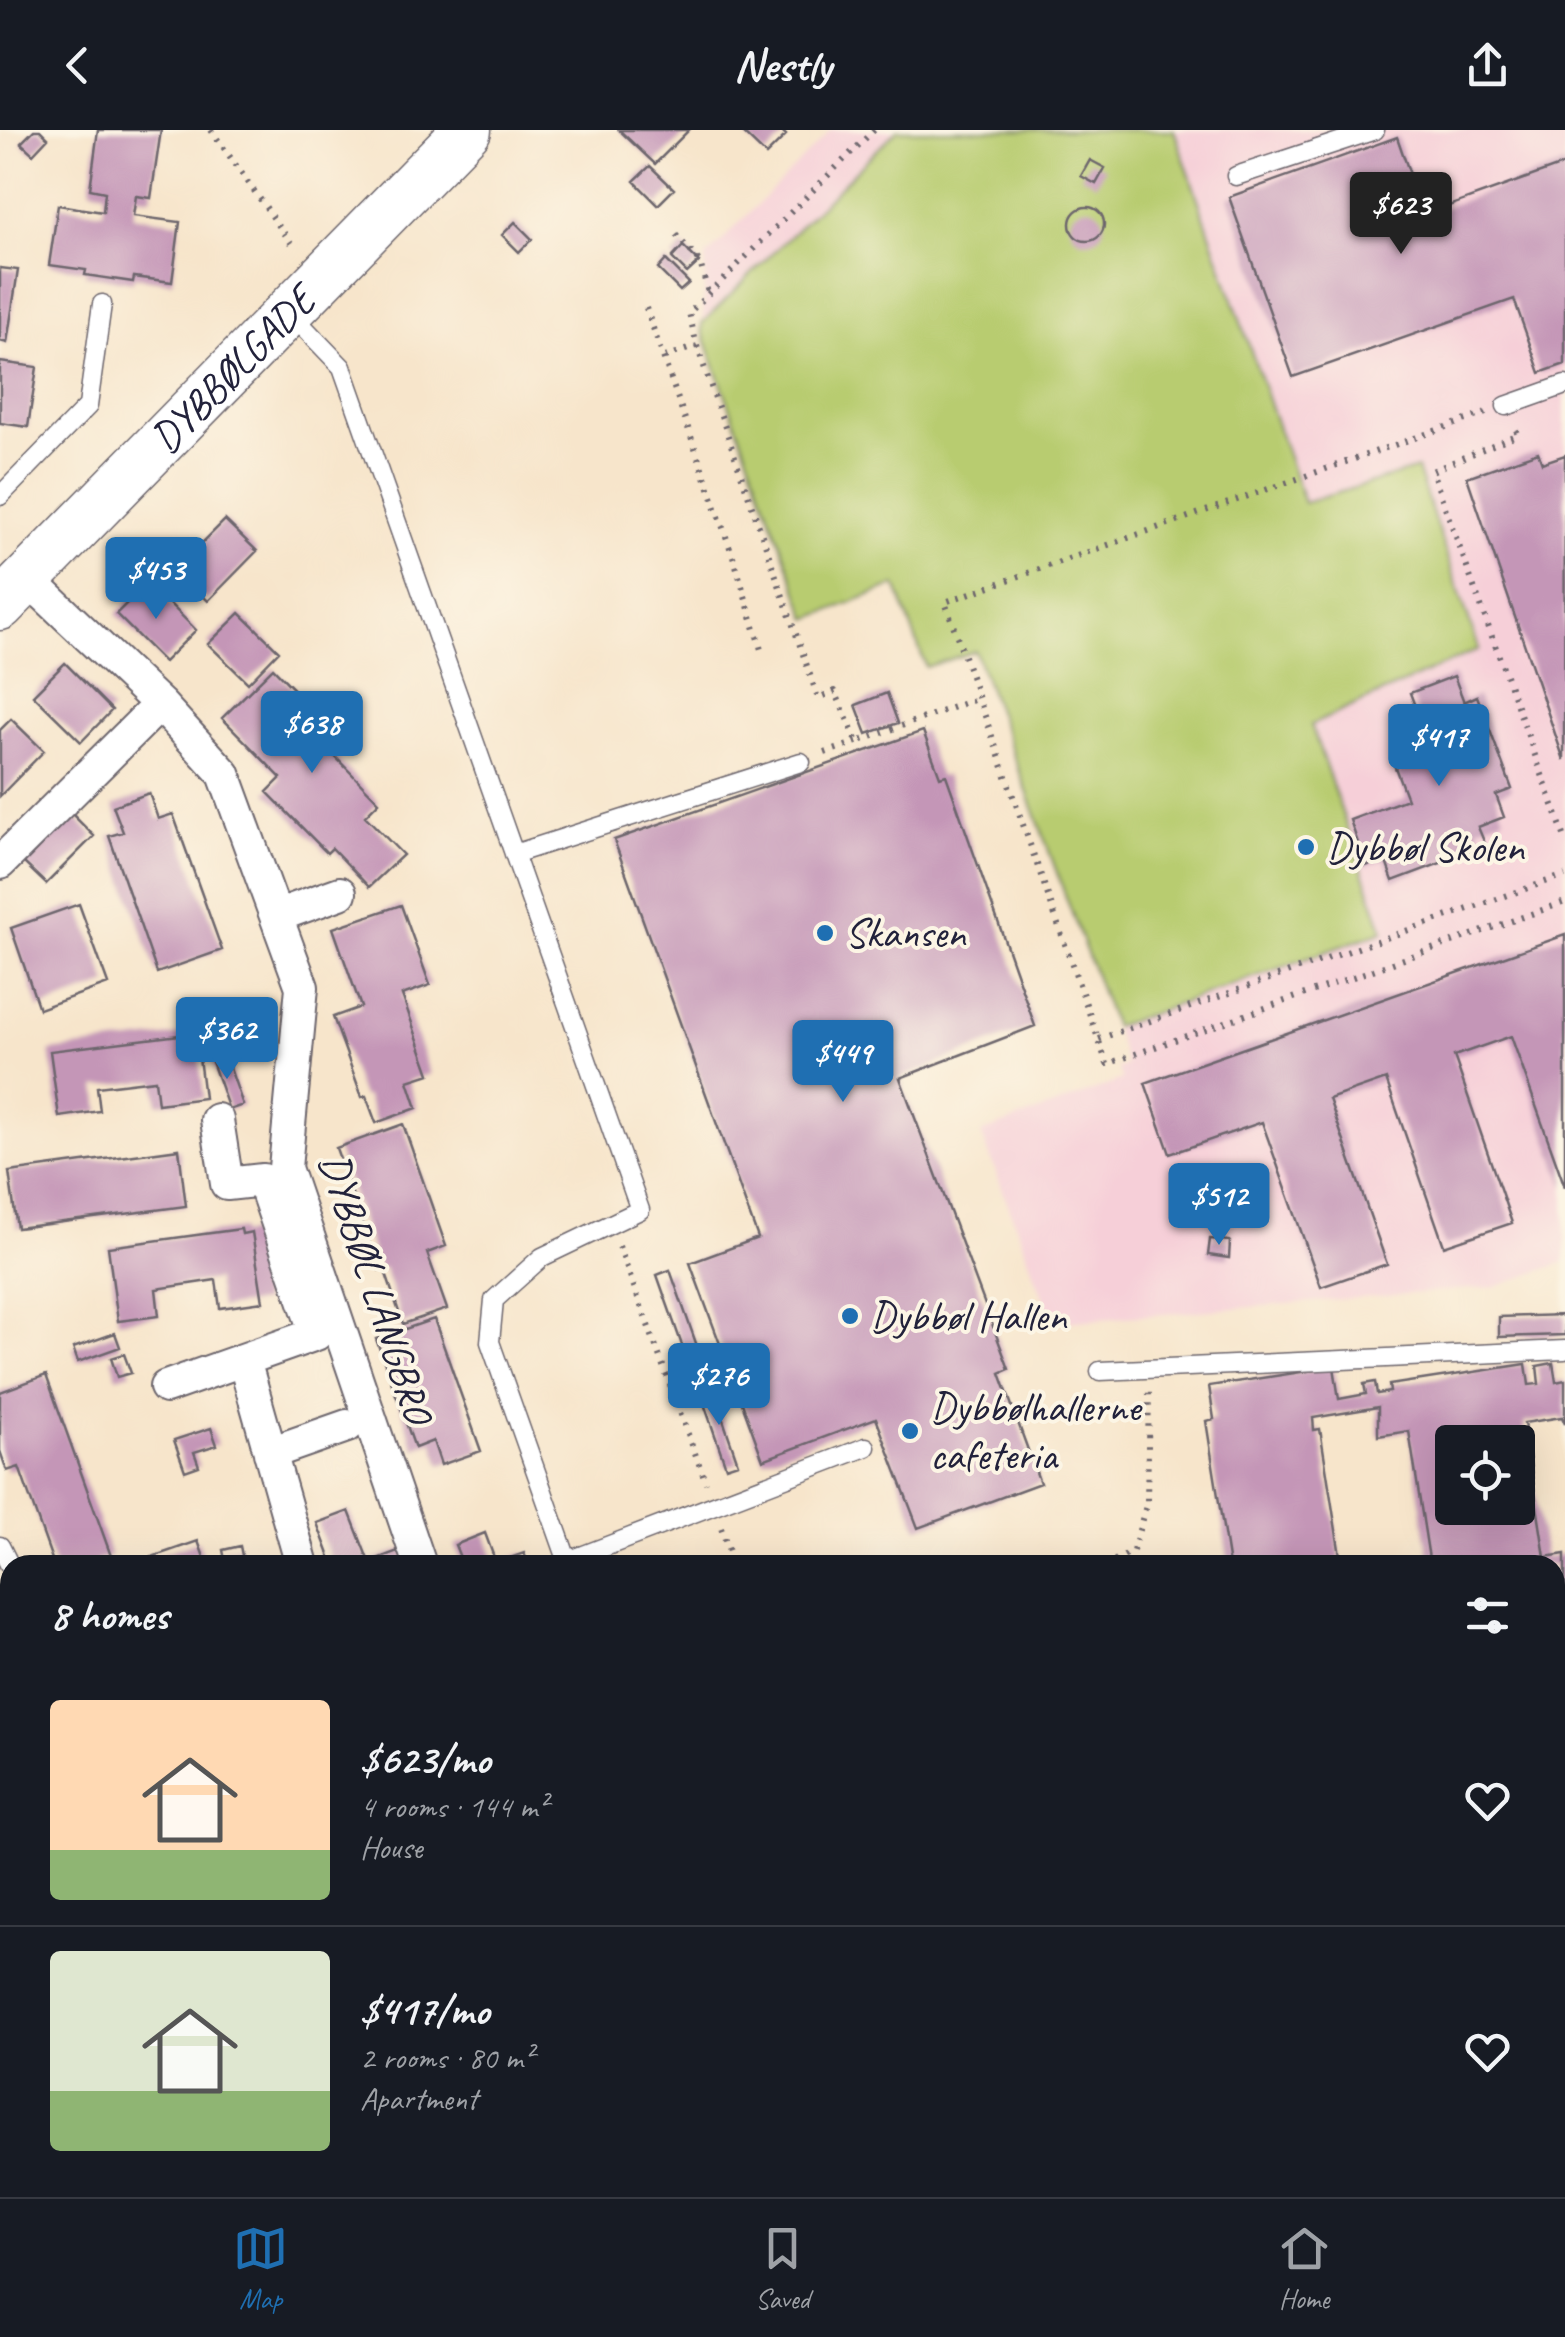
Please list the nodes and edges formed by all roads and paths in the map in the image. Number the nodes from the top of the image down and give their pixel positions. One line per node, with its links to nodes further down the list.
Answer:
1 (211, 130): 8 (path)
2 (467, 130): 8 (street, DYBBØLGADE)
3 (874, 130): 7 (path)
4 (1376, 130): 5 (lane)
5 (1236, 176)
6 (676, 235): 7 (path)
7 (708, 295): 11 (path)
8 (304, 296): 16 (street, DYBBØLGADE); 22 (lane)
9 (102, 304): 15 (lane)
10 (646, 308): 12 (path)
11 (697, 346): 12 (path); 18 (path)
12 (664, 357): 17 (path)
13 (1565, 386): 14 (lane)
14 (1506, 406): 18 (path); 21 (path)
15 (0, 496)
16 (9, 587): 19 (street, DYBBØL LANGBRO)
17 (762, 652)
18 (979, 698): 28 (path)
19 (160, 704): 23 (street); 27 (street, DYBBØL LANGBRO)
20 (800, 762): 22 (lane)
21 (1565, 838)
22 (514, 854): 30 (lane)
23 (0, 862)
24 (1565, 875): 28 (path)
25 (340, 893): 27 (street)
26 (1565, 902): 28 (path)
27 (276, 916): 41 (street, DYBBØL LANGBRO)
28 (1100, 1039)
29 (216, 1120): 32 (street)
30 (612, 1225): 39 (path); 42 (lane)
31 (1565, 1350): 33 (lane)
32 (244, 1360): 35 (street); 38 (street)
33 (1149, 1368): 34 (lane); 45 (path)
34 (1100, 1371)
35 (166, 1386)
36 (347, 1426): 38 (street)
37 (866, 1448): 39 (lane)
38 (270, 1453): 40 (street)
39 (714, 1506): 43 (lane); 44 (path)
40 (299, 1555)
41 (417, 1555)
42 (565, 1555)
43 (588, 1555)
44 (731, 1555)
45 (1124, 1555)

